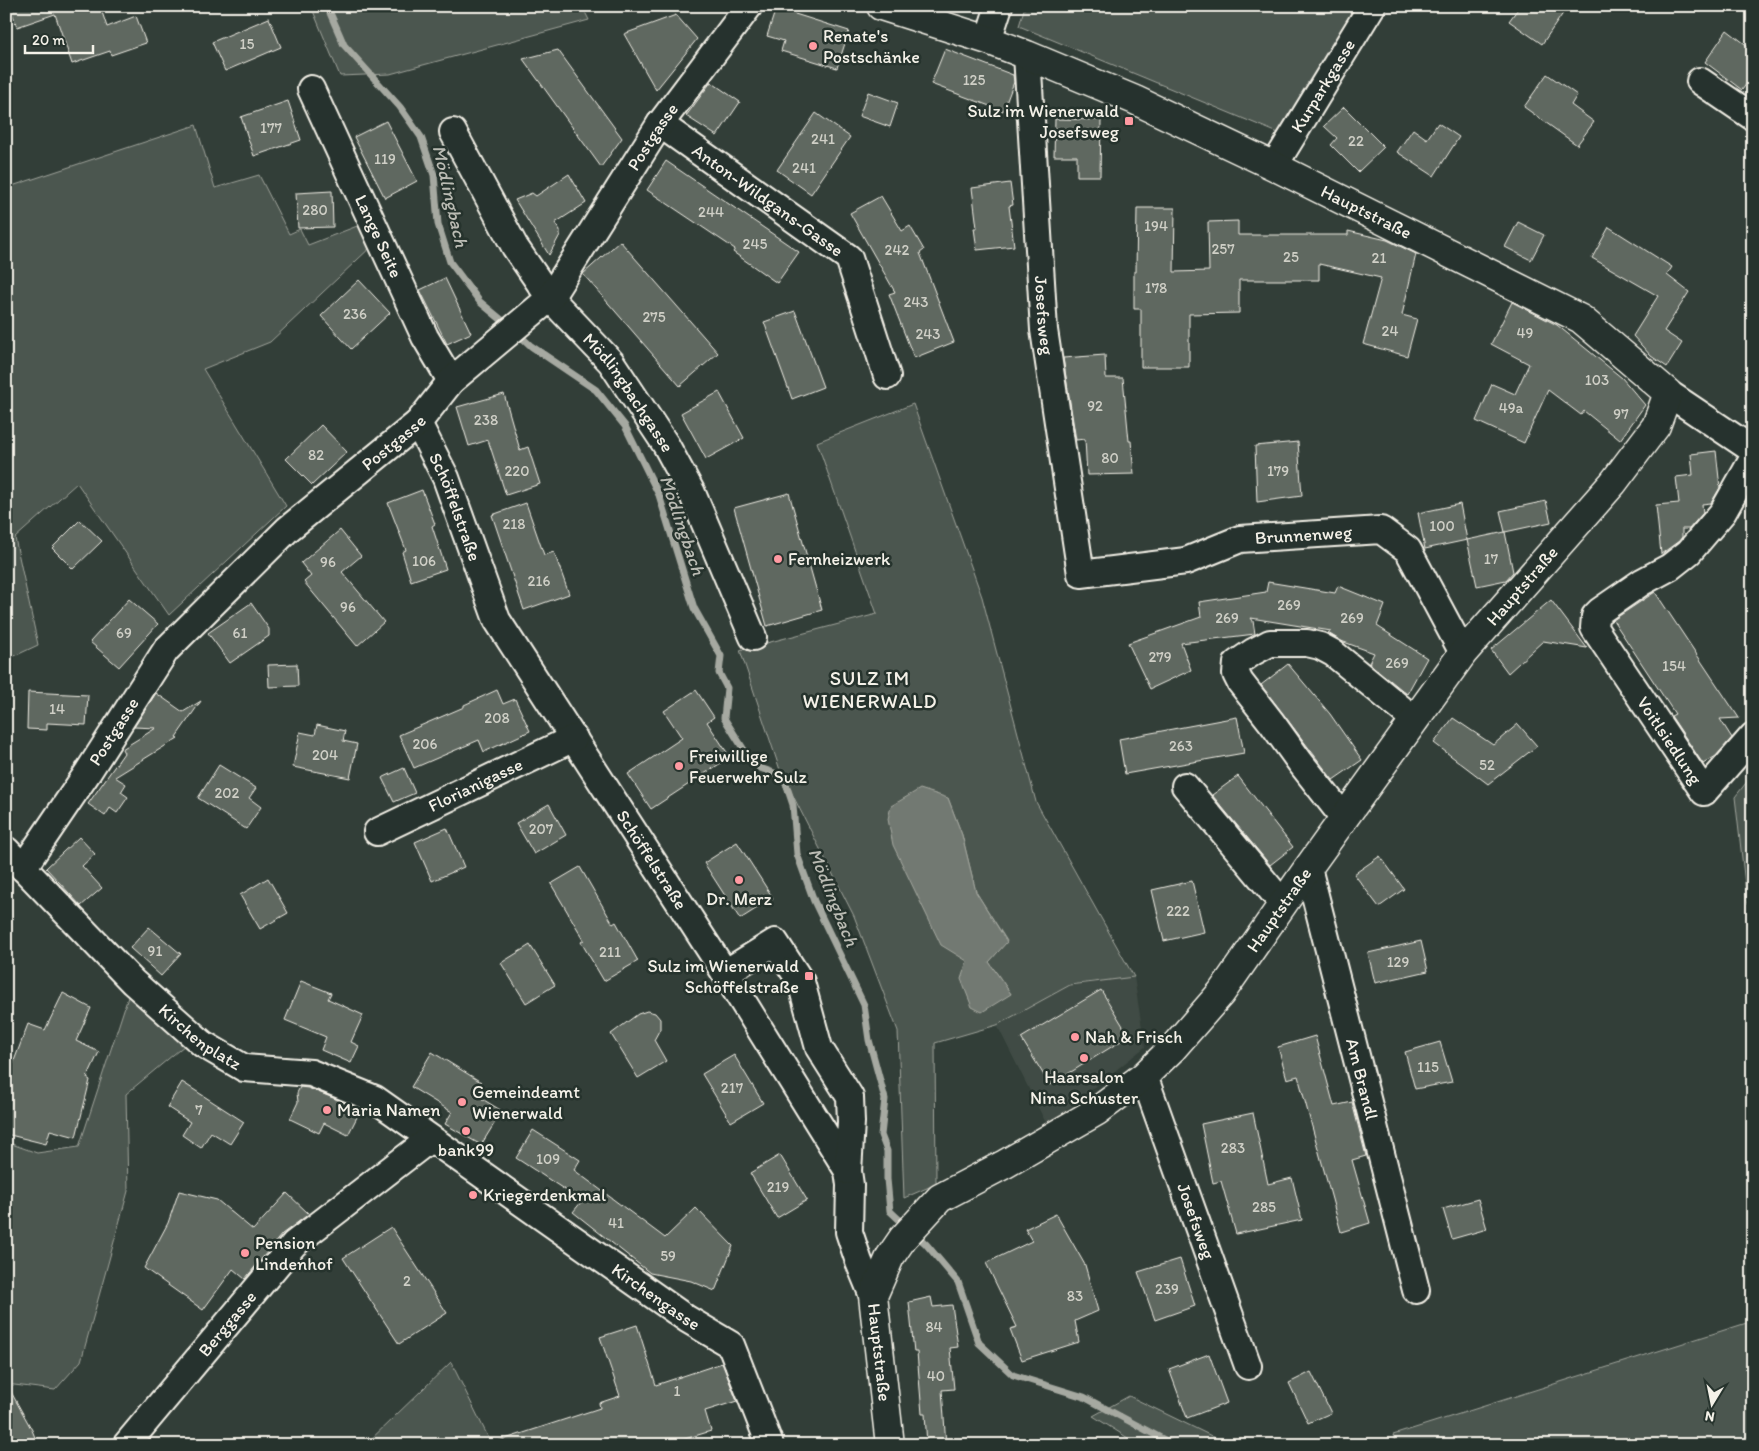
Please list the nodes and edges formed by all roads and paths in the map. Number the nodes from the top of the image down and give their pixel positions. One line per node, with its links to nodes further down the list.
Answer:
1 (750, 6): 10 (street, Postgasse)
2 (880, 6): 5 (main road, Hauptstraße)
3 (999, 6): 5 (street)
4 (1372, 6): 12 (street, Kurparkgasse)
5 (988, 40): 6 (main road, Hauptstraße)
6 (1027, 55): 12 (main road, Hauptstraße); 20 (street, Josefsweg)
7 (1700, 81): 9 (street)
8 (311, 88): 15 (street, Lange Seite)
9 (1753, 117)
10 (660, 124): 13 (street, Postgasse); 14 (street, Anton-Wildgans-Gasse)
11 (453, 132): 13 (street, Mödlingbachgasse)
12 (1274, 166): 16 (main road, Hauptstraße)
13 (550, 298): 15 (street, Postgasse); 21 (street, Mödlingbachgasse)
14 (887, 376)
15 (451, 381): 17 (street, Postgasse)
16 (1668, 392): 18 (street); 22 (main road, Hauptstraße)
17 (418, 423): 25 (street, Schöffelstraße); 29 (street, Postgasse)
18 (1753, 450)
19 (1753, 459): 24 (street, Voitlsiedlung)
20 (1081, 574): 22 (street, Brunnenweg)
21 (753, 637)
22 (1463, 653): 23 (main road, Hauptstraße)
23 (1415, 720): 27 (main road, Hauptstraße); 27 (street)
24 (1753, 736)
25 (574, 738): 28 (street, Florianigasse); 32 (street, Schöffelstraße)
26 (1185, 786): 31 (street)
27 (1344, 818): 30 (main road, Hauptstraße)
28 (377, 832)
29 (15, 859): 34 (street, Kirchenplatz)
30 (1308, 868): 31 (main road, Hauptstraße); 37 (street, Am Brandl)
31 (1283, 904): 33 (main road, Hauptstraße)
32 (725, 973): 35 (street, Schöffelstraße); 35 (street)
33 (1144, 1076): 38 (main road, Hauptstraße); 39 (street, Josefsweg)
34 (430, 1139): 36 (street, Kirchenplatz); 40 (street, Berggasse)
35 (848, 1171): 38 (street, Schöffelstraße)
36 (494, 1184): 41 (street, Kirchengasse)
37 (1416, 1290)
38 (873, 1296): 42 (main road, Hauptstraße)
39 (1248, 1366)
40 (126, 1445)
41 (770, 1445)
42 (890, 1445)

